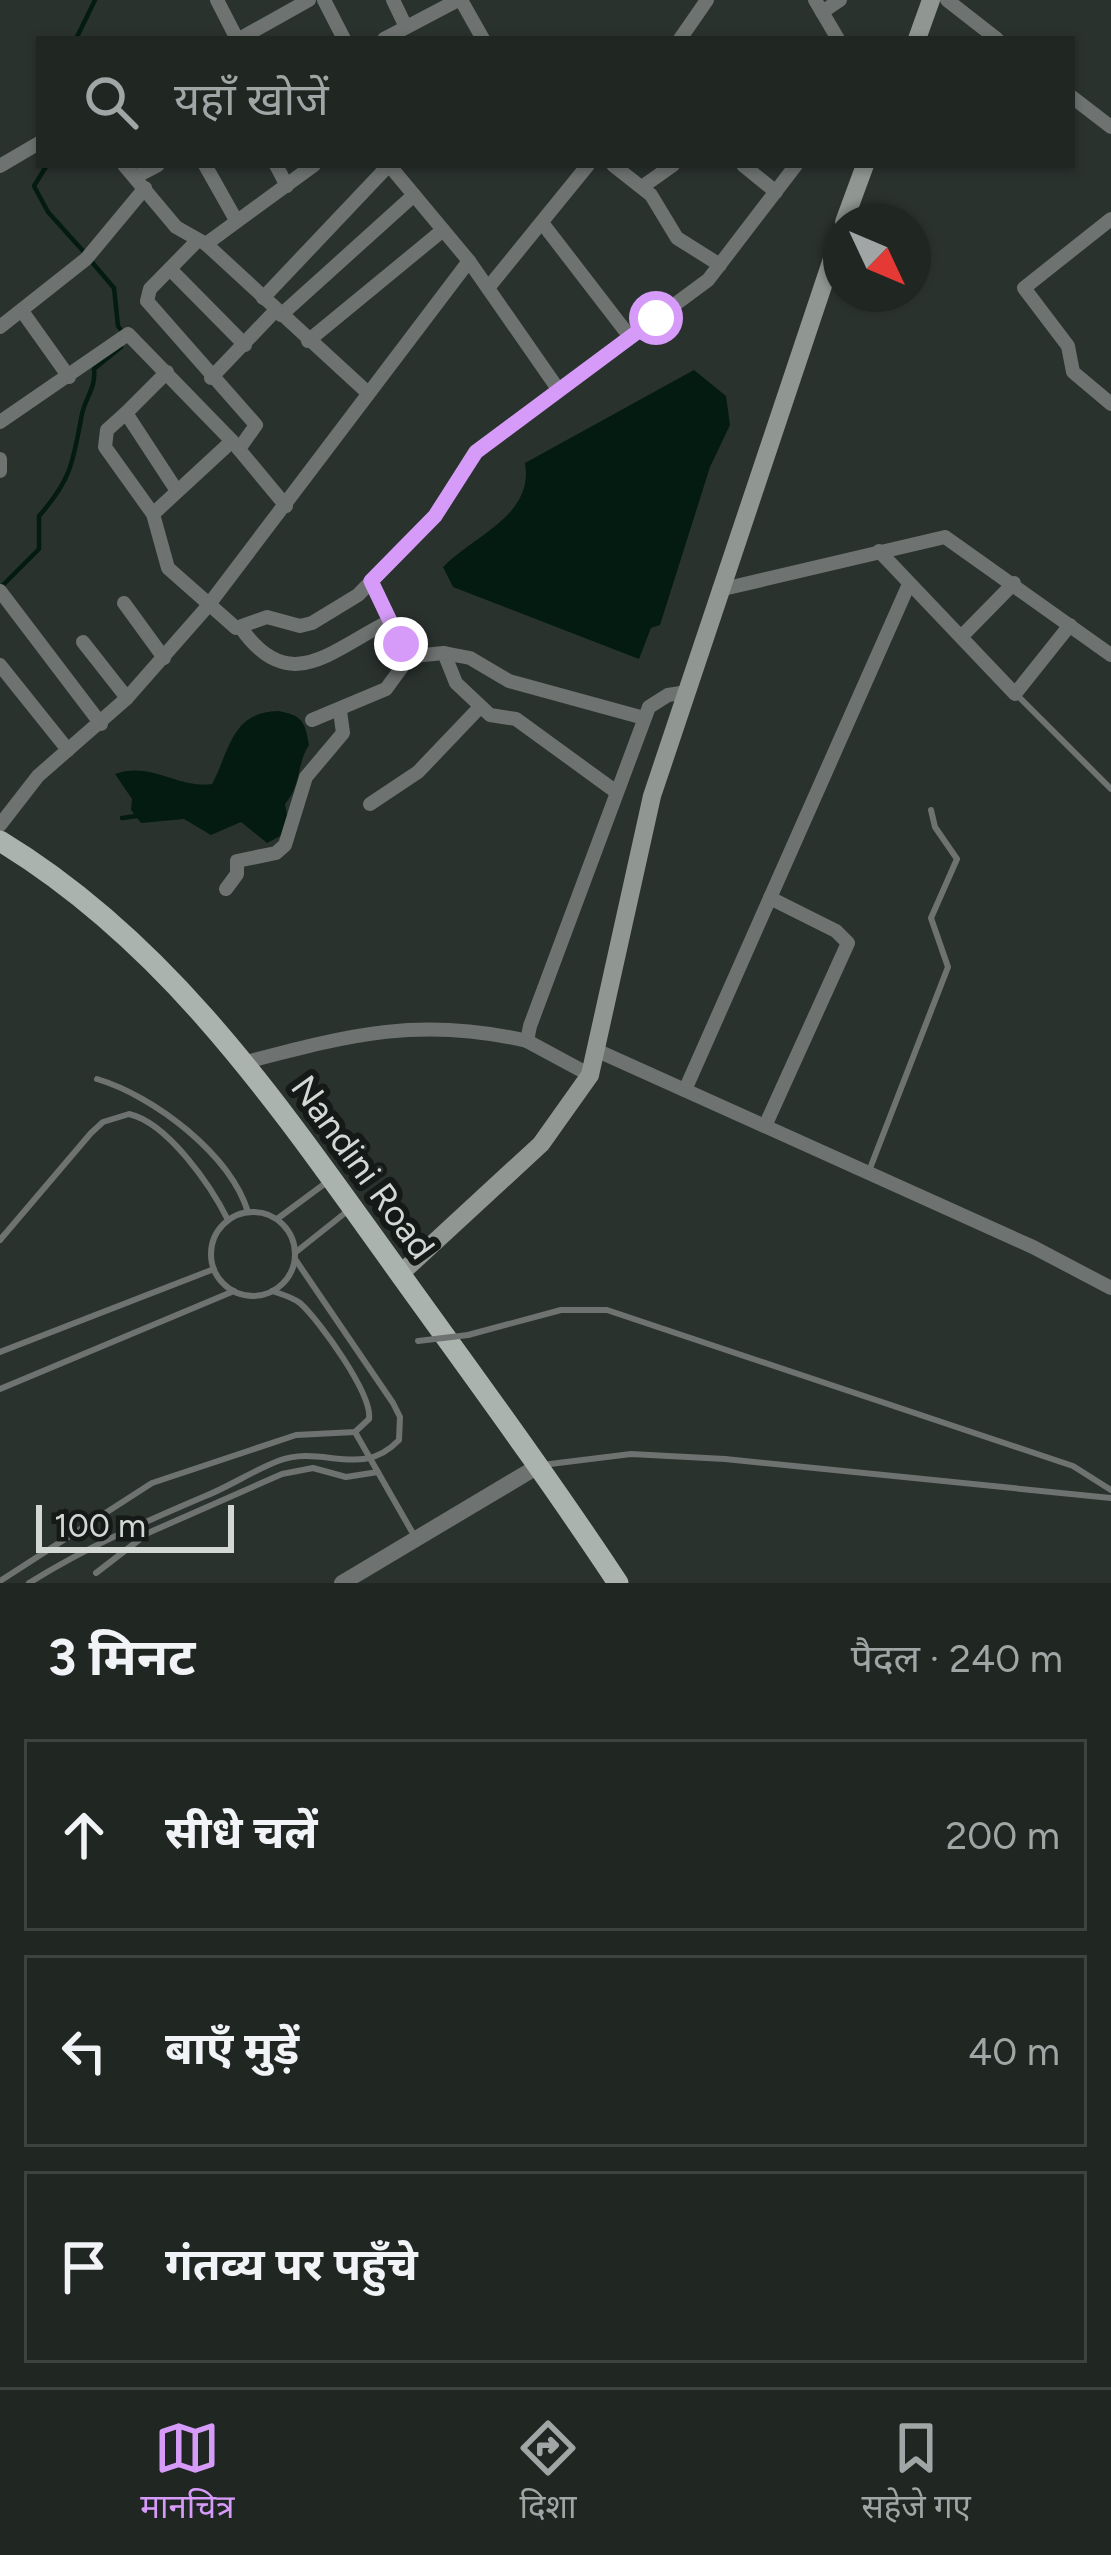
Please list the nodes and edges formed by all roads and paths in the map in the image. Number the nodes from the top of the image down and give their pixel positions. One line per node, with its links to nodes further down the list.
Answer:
1 (217, 0): 14 (street)
2 (269, 0): 12 (street)
3 (309, 0): 12 (street)
4 (324, 0): 17 (street)
5 (393, 0): 13 (street)
6 (460, 0): 13 (street); 19 (street)
7 (707, 0): 20 (street)
8 (840, 0): 11 (street)
9 (932, 0): 22 (main road)
10 (946, 0): 23 (street)
11 (818, 6): 21 (street)
12 (273, 20): 15 (street); 16 (street)
13 (406, 27): 18 (street)
14 (236, 36)
15 (244, 36)
16 (274, 36)
17 (342, 36)
18 (389, 36)
19 (481, 36)
20 (682, 36)
21 (836, 36)
22 (917, 36)
23 (993, 36)
24 (1075, 99): 25 (street)
25 (1111, 127)
26 (36, 145): 27 (street)
27 (0, 166)
28 (127, 168): 41 (street)
29 (155, 168): 41 (street)
30 (207, 168): 48 (street)
31 (278, 168): 42 (street)
32 (310, 168): 42 (street)
33 (386, 168): 57 (street)
34 (392, 168): 45 (street)
35 (617, 168): 43 (street)
36 (669, 168): 43 (street)
37 (747, 168): 44 (street)
38 (794, 168): 44 (street)
39 (864, 168): 46 (main road)
40 (578, 169): 49 (street)
41 (141, 183): 51 (street); 59 (street)
42 (287, 186): 48 (street)
43 (642, 188): 53 (street)
44 (776, 192): 53 (street)
45 (414, 195): 50 (street); 58 (street)
46 (851, 204)
47 (1111, 219): 68 (street)
48 (236, 220): 51 (street)
49 (543, 224): 56 (street); 60 (street)
50 (443, 230): 52 (street); 61 (street)
51 (202, 242): 54 (street); 57 (street)
52 (469, 261): 56 (street); 67 (street)
53 (720, 265): 60 (street)
54 (170, 269): 62 (street); 65 (street)
55 (823, 285): 81 (main road)
56 (488, 288): 66 (street)
57 (263, 298): 58 (street)
58 (279, 313): 61 (street); 62 (street)
59 (8, 317): 64 (street)
60 (630, 337): 66 (street)
61 (308, 341): 67 (street)
62 (244, 345): 65 (street)
63 (167, 372): 64 (street); 69 (street); 71 (street)
64 (69, 376): 70 (street)
65 (212, 378): 71 (street)
66 (558, 389): 78 (street)
67 (368, 393): 75 (street)
68 (1111, 404)
69 (126, 413): 74 (street); 76 (street)
70 (0, 422)
71 (236, 445): 74 (street); 75 (street)
72 (0, 459): 73 (street)
73 (0, 471)
74 (177, 491): 76 (street)
75 (286, 506): 84 (street)
76 (153, 514): 84 (street)
77 (879, 551): 79 (street); 80 (street); 81 (street)
78 (371, 581): 85 (street); 87 (street)
79 (1013, 583): 86 (street); 88 (street)
80 (909, 584): 88 (street); 111 (street)
81 (719, 590): 95 (main road)
82 (2, 592): 102 (street)
83 (124, 603): 93 (street)
84 (206, 607): 87 (street); 93 (street)
85 (390, 621): 87 (street); 92 (street)
86 (1070, 625): 91 (street); 96 (street)
87 (241, 628)
88 (962, 636): 96 (street)
89 (83, 642): 97 (street)
90 (444, 653): 92 (street); 98 (street); 100 (street)
91 (1111, 655)
92 (403, 657): 99 (street)
93 (164, 658): 97 (street)
94 (0, 665): 103 (street)
95 (687, 692): 100 (street); 113 (main road)
96 (1016, 694): 104 (lane)
97 (127, 698): 102 (street)
98 (481, 706): 105 (street); 106 (street)
99 (340, 711): 101 (street); 110 (street)
100 (644, 718): 105 (street)
101 (313, 720)
102 (101, 724): 103 (street)
103 (68, 750): 108 (street)
104 (1111, 789)
105 (615, 791): 112 (street)
106 (370, 804)
107 (931, 810): 119 (lane)
108 (0, 825)
109 (0, 842): 114 (main road, Nandini Road)
110 (226, 889)
111 (770, 898): 117 (street); 118 (street)
112 (526, 1041): 114 (street); 115 (street)
113 (598, 1051): 115 (main road); 117 (street)
114 (246, 1062): 120 (main road, Nandini Road)
115 (590, 1075): 128 (main road)
116 (97, 1079): 122 (lane)
117 (685, 1090): 118 (street)
118 (765, 1126): 119 (street)
119 (868, 1172): 129 (street)
120 (331, 1179): 121 (main road, Nandini Road); 123 (lane)
121 (352, 1207): 126 (lane); 128 (main road, Nandini Road)
122 (248, 1212): 123 (lane); 124 (lane)
123 (277, 1219): 126 (lane)
124 (228, 1220): 125 (lane); 127 (lane)
125 (0, 1240)
126 (296, 1255): 131 (lane); 136 (lane)
127 (214, 1269): 130 (lane); 133 (lane)
128 (400, 1274): 137 (main road, Nandini Road)
129 (1111, 1288)
130 (234, 1291): 131 (lane); 134 (lane)
131 (272, 1291): 135 (lane)
132 (418, 1341): 139 (lane, bridge)
133 (0, 1352)
134 (0, 1389)
135 (355, 1432): 136 (lane); 142 (lane)
136 (372, 1460): 138 (lane); 143 (lane)
137 (540, 1465): 139 (lane); 140 (street); 145 (main road, Nandini Road)
138 (378, 1472): 140 (lane); 141 (lane)
139 (1111, 1494)
140 (415, 1537): 144 (street)
141 (96, 1573)
142 (0, 1581)
143 (29, 1583)
144 (342, 1583)
145 (618, 1583)

